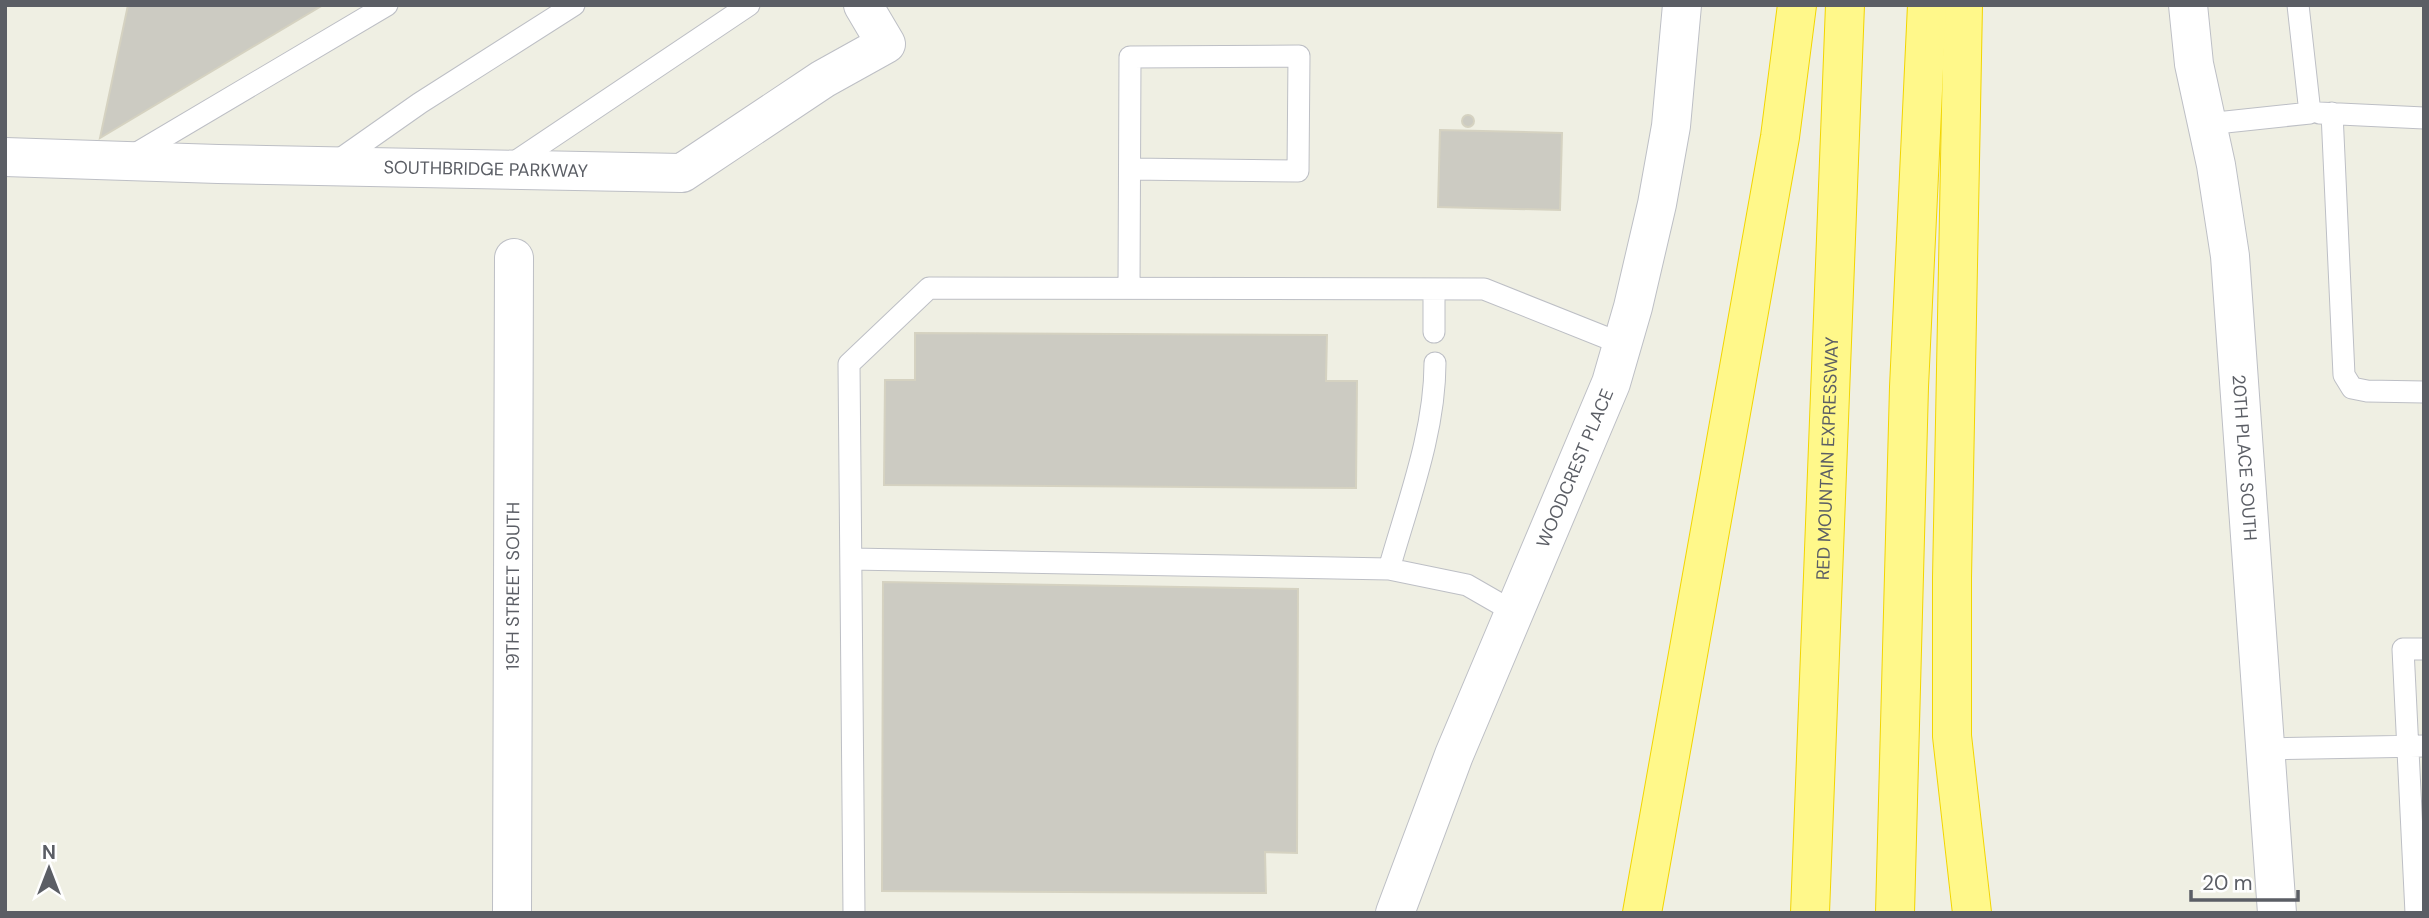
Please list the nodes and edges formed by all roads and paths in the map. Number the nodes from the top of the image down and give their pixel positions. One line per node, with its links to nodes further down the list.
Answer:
1 (387, 5): 17 (lane)
2 (574, 5): 18 (lane)
3 (749, 5): 19 (lane)
4 (863, 5): 19 (street, SOUTHBRIDGE PARKWAY)
5 (1682, 5): 25 (street, WOODCREST PLACE)
6 (1797, 5): 38 (highway)
7 (1844, 5): 39 (highway, RED MOUNTAIN EXPRESSWAY)
8 (1927, 5): 40 (highway)
9 (1963, 5): 41 (highway)
10 (2188, 5): 15 (street, 20TH PLACE SOUTH)
11 (2298, 5): 12 (lane)
12 (2310, 113): 13 (lane); 15 (lane)
13 (2332, 113): 14 (lane); 27 (lane)
14 (2424, 118)
15 (2207, 124): 33 (street, 20TH PLACE SOUTH)
16 (5, 157): 17 (street, SOUTHBRIDGE PARKWAY)
17 (124, 161): 18 (street, SOUTHBRIDGE PARKWAY)
18 (331, 166): 19 (street, SOUTHBRIDGE PARKWAY)
19 (504, 169)
20 (1130, 169): 20 (lane); 22 (lane)
21 (514, 258): 35 (street, 19TH STREET SOUTH)
22 (1129, 288): 23 (lane); 28 (lane)
23 (1434, 289): 24 (lane); 25 (lane)
24 (1434, 332)
25 (1622, 344): 30 (street, WOODCREST PLACE)
26 (1435, 362): 29 (lane)
27 (2424, 392)
28 (851, 559): 29 (lane); 36 (lane)
29 (1389, 569): 30 (lane)
30 (1514, 612): 37 (street, WOODCREST PLACE)
31 (2424, 649): 32 (lane)
32 (2416, 746): 33 (lane); 34 (lane)
33 (2266, 749): 42 (street, 20TH PLACE SOUTH)
34 (2418, 846): 43 (lane)
35 (512, 913)
36 (854, 913)
37 (1395, 913)
38 (1642, 913)
39 (1810, 913)
40 (1895, 913)
41 (1972, 913)
42 (2277, 913)
43 (2416, 913)

